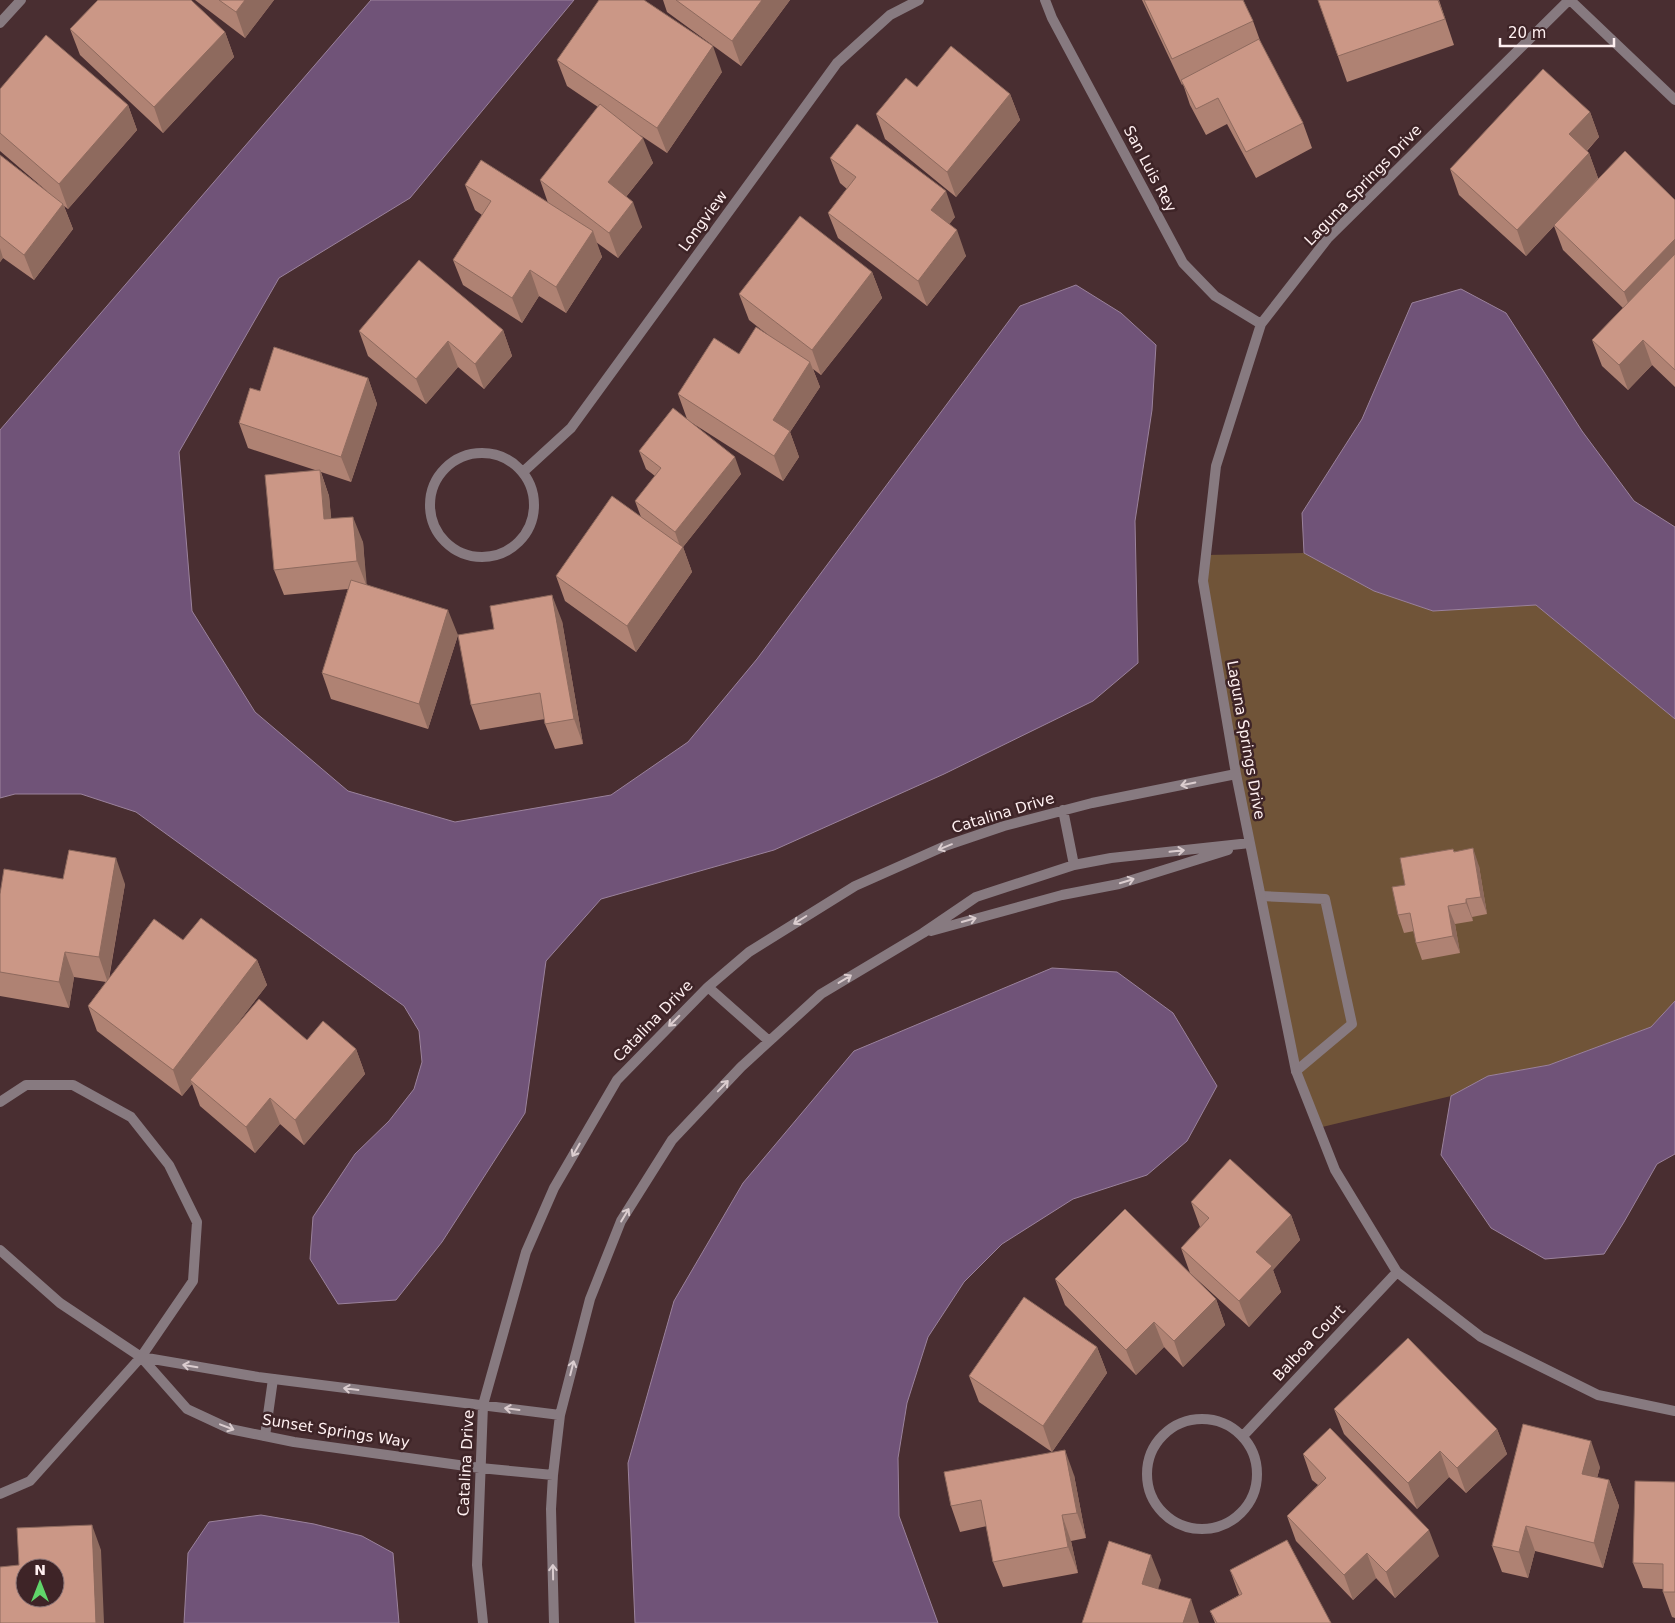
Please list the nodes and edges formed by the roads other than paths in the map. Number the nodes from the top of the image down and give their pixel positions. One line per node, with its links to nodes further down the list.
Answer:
1 (21, 0): 5 (street)
2 (919, 0): 8 (street, Longview)
3 (1045, 0): 7 (street, San Luis Rey)
4 (1569, 0): 6 (street); 7 (street, Laguna Springs Drive)
5 (0, 22)
6 (1675, 100)
7 (1261, 324): 9 (street, Laguna Springs Drive)
8 (523, 472): 8 (street)
9 (1236, 774): 10 (street, Catalina Drive, one-way to 10); 11 (street, Laguna Springs Drive)
10 (1063, 810): 12 (street); 15 (street, Catalina Drive, one-way to 15)
11 (1250, 843): 12 (street, one-way to 11); 13 (street, Laguna Springs Drive); 14 (street, one-way to 11)
12 (1074, 865): 14 (street)
13 (1261, 896): 17 (street, Laguna Springs Drive); 17 (street)
14 (922, 933): 16 (street, one-way to 14)
15 (708, 987): 16 (street); 23 (street, Catalina Drive, one-way to 23)
16 (769, 1041): 25 (street, one-way to 16)
17 (1296, 1071): 20 (street, Laguna Springs Drive)
18 (0, 1102): 21 (street)
19 (0, 1250): 21 (street, Sunset Springs Way)
20 (1397, 1272): 24 (street, Laguna Springs Drive); 27 (street, Balboa Court)
21 (141, 1358): 22 (street, Sunset Springs Way, one-way to 21); 26 (street, Sunset Springs Way, one-way to 26); 30 (street)
22 (273, 1379): 23 (street, Sunset Springs Way, one-way to 22); 26 (street)
23 (483, 1405): 25 (street, Sunset Springs Way, one-way to 23); 28 (street, Catalina Drive)
24 (1675, 1411)
25 (560, 1415): 29 (street)
26 (266, 1436): 28 (street, Sunset Springs Way)
27 (1242, 1436): 27 (street)
28 (480, 1468): 29 (street, Sunset Springs Way); 31 (street, Catalina Drive)
29 (553, 1475): 32 (street, one-way to 29)
30 (0, 1494)
31 (483, 1623)
32 (554, 1623)

